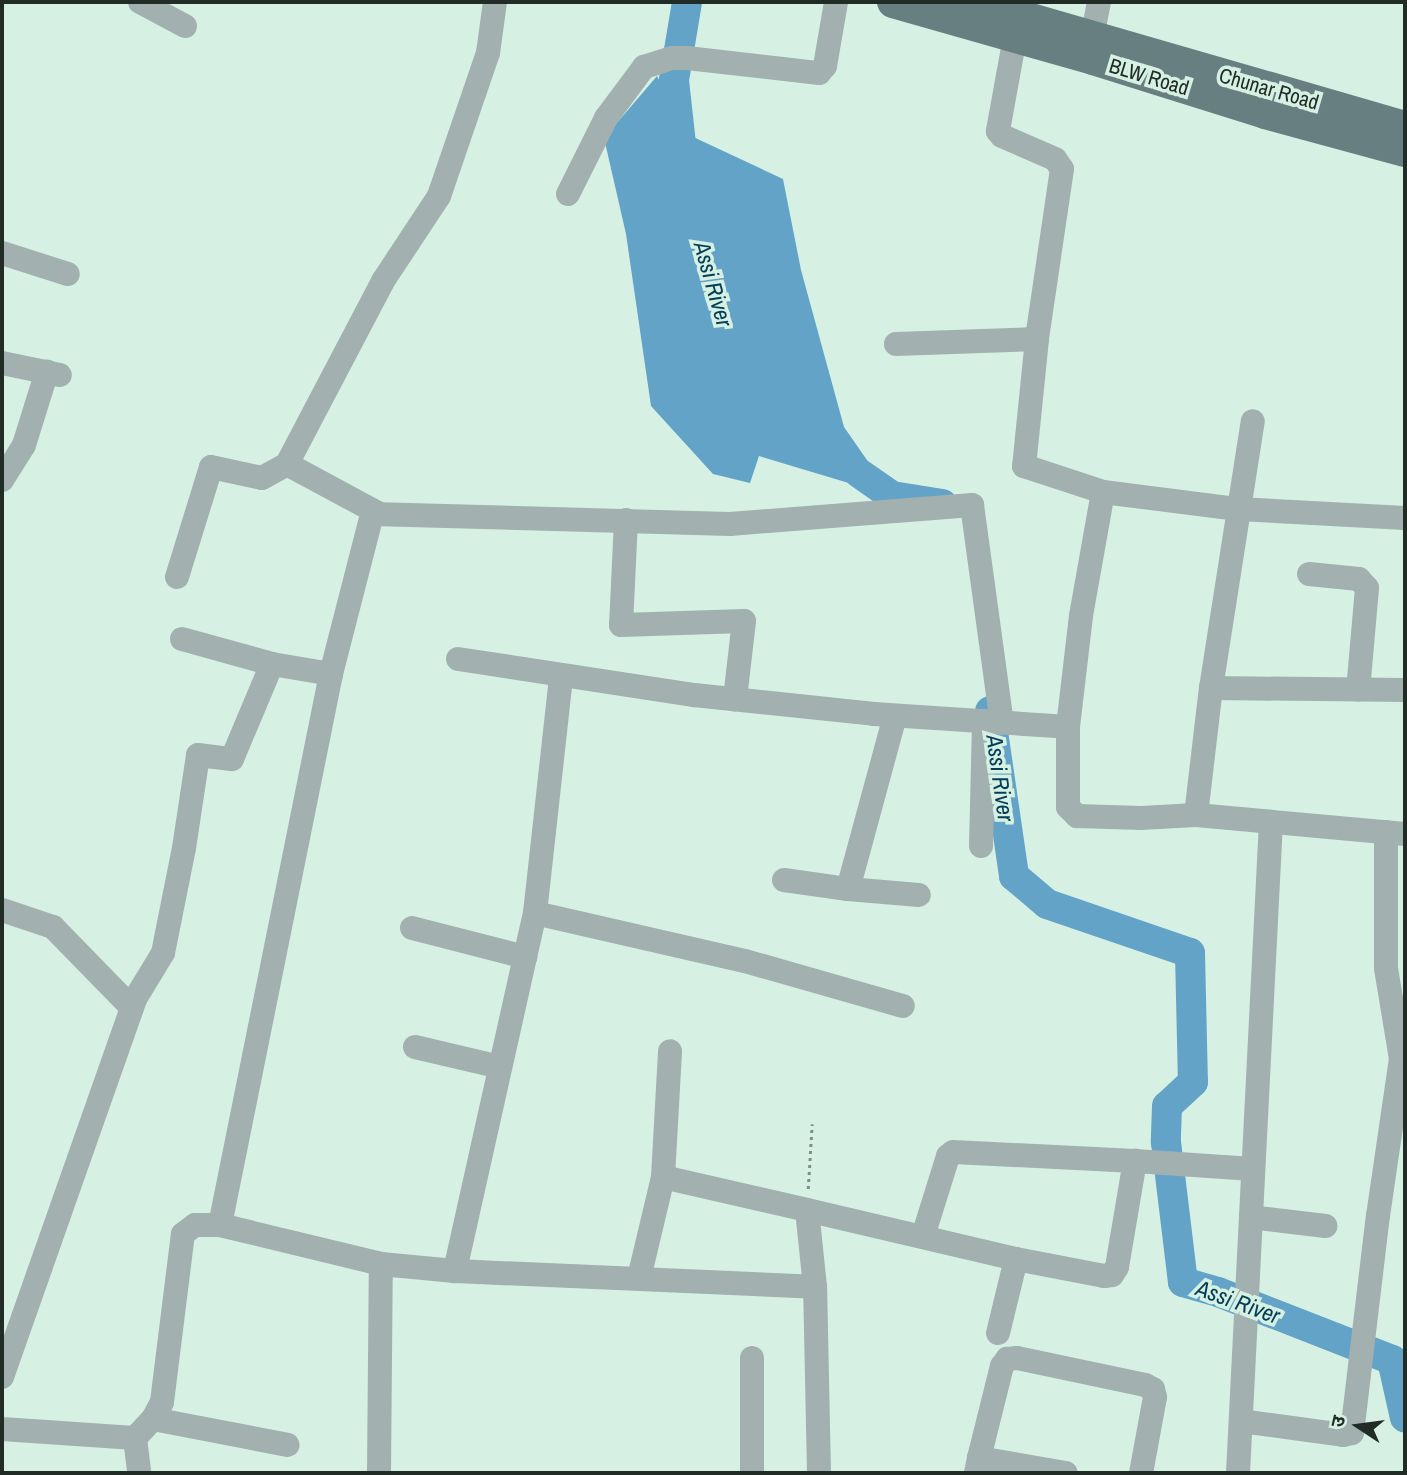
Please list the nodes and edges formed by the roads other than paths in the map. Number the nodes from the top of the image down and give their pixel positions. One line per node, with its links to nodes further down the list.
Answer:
1 (140, 2): 8 (street)
2 (495, 2): 20 (street)
3 (836, 2): 13 (street)
4 (893, 2): 7 (main road, BLW Road)
5 (972, 2): 10 (main road, Chunar Road)
6 (1100, 2): 10 (street)
7 (939, 8): 9 (main road, BLW Road)
8 (185, 26)
9 (1015, 37): 10 (main road, BLW Road); 16 (street)
10 (1089, 46): 11 (main road, Chunar Road); 12 (main road, BLW Road)
11 (1405, 127)
12 (1405, 150)
13 (568, 194)
14 (2, 253): 15 (street)
15 (68, 274)
16 (1037, 339): 17 (street); 22 (street)
17 (896, 344)
18 (2, 363): 21 (street)
19 (1253, 421): 23 (street)
20 (287, 464): 24 (street); 28 (street)
21 (2, 480)
22 (1103, 492): 23 (street); 40 (street)
23 (1238, 509): 25 (street); 34 (street)
24 (376, 512): 26 (street); 32 (street)
25 (1405, 518)
26 (626, 520): 37 (street); 39 (street)
27 (1309, 574): 35 (street)
28 (177, 577)
29 (182, 639): 31 (street)
30 (458, 659): 33 (street)
31 (272, 664): 32 (street); 54 (street)
32 (331, 674): 63 (street)
33 (561, 677): 37 (street); 49 (street)
34 (1211, 688): 35 (street); 41 (street)
35 (1358, 690): 36 (street)
36 (1405, 690)
37 (735, 699): 38 (street)
38 (895, 716): 39 (street); 46 (street)
39 (993, 722): 40 (street); 44 (street)
40 (1068, 727): 41 (street)
41 (1196, 815): 42 (street)
42 (1271, 822): 43 (street); 59 (street)
43 (1395, 833): 52 (street)
44 (981, 846)
45 (784, 880): 46 (street)
46 (848, 889): 47 (street)
47 (919, 895)
48 (2, 910): 54 (street)
49 (535, 913): 51 (street); 53 (street)
50 (412, 929): 51 (street)
51 (524, 957): 57 (street)
52 (1396, 968): 75 (street)
53 (904, 1006)
54 (132, 1008): 73 (street)
55 (415, 1047): 57 (street)
56 (670, 1051): 60 (street)
57 (500, 1067): 68 (street)
58 (1135, 1161): 59 (street); 65 (street); 66 (street)
59 (1253, 1169): 62 (street)
60 (663, 1177): 61 (street); 69 (street)
61 (807, 1210): 65 (street); 70 (street)
62 (1251, 1217): 64 (street); 75 (street)
63 (220, 1225): 67 (street); 74 (street)
64 (1325, 1226)
65 (923, 1236): 66 (street)
66 (1016, 1259): 71 (street)
67 (382, 1264): 68 (street); 81 (street)
68 (455, 1271): 69 (street)
69 (639, 1278): 70 (street)
70 (815, 1287): 83 (street)
71 (998, 1333)
72 (752, 1359): 82 (street)
73 (2, 1377)
74 (153, 1419): 77 (street); 78 (street)
75 (1241, 1421): 86 (street)
76 (4, 1436): 77 (street)
77 (135, 1438): 80 (street)
78 (288, 1445)
79 (977, 1465): 84 (street); 85 (street)
80 (139, 1473)
81 (379, 1473)
82 (752, 1473)
83 (819, 1473)
84 (1066, 1473)
85 (1141, 1473)
86 (1238, 1473)

